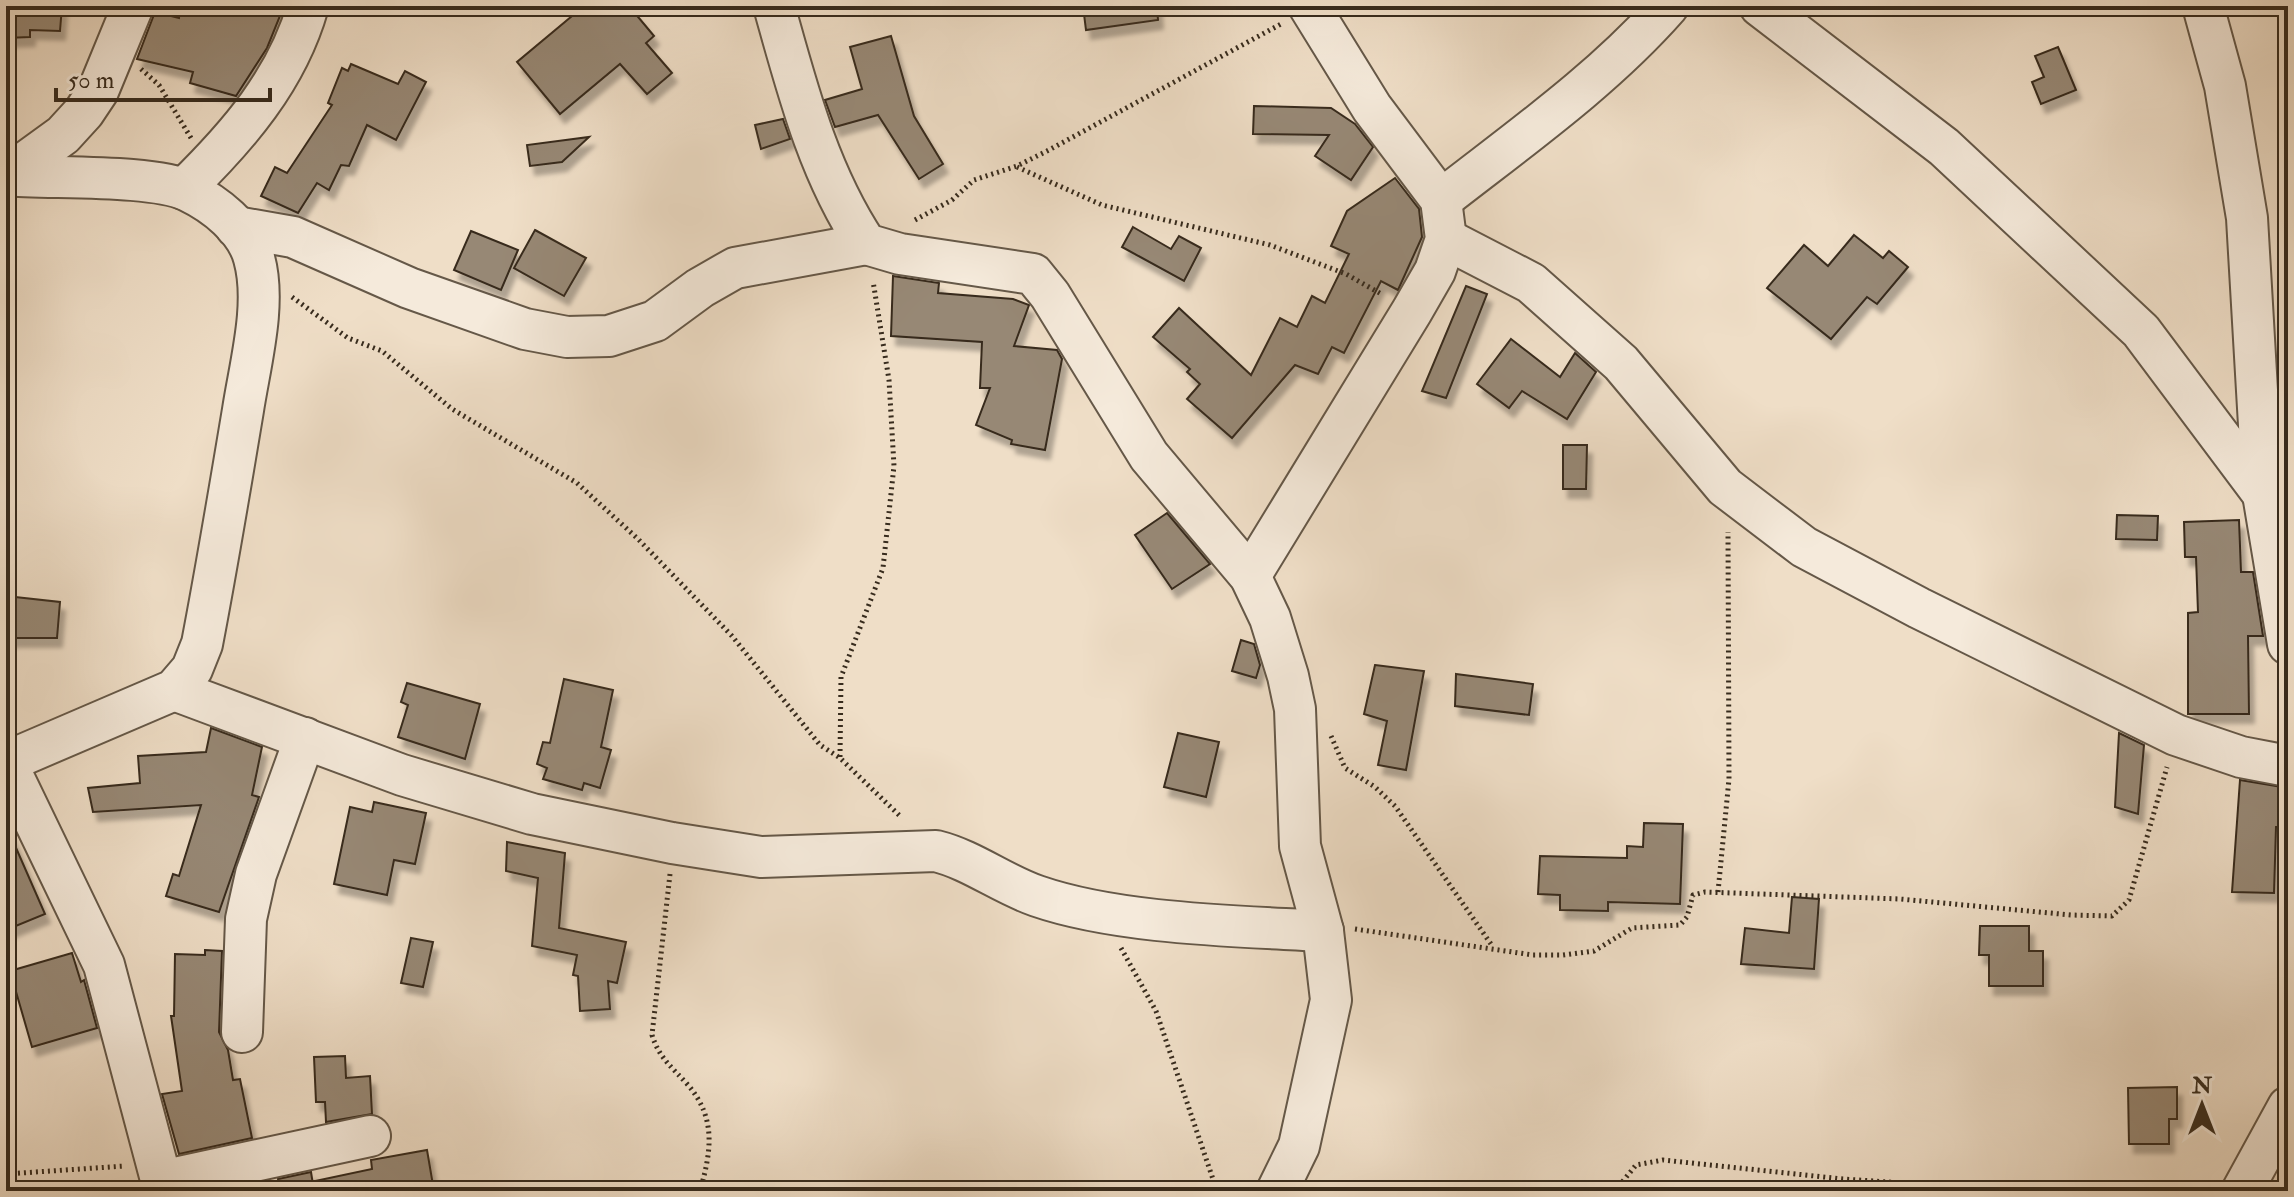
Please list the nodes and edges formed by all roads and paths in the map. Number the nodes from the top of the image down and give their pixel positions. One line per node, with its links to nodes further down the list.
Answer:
1 (308, 6): 10 (street)
2 (774, 6): 15 (street)
3 (1668, 6): 11 (street)
4 (1760, 6): 19 (street)
5 (2203, 6): 19 (street)
6 (1310, 8): 8 (path); 11 (street)
7 (127, 22): 9 (street); 10 (path)
8 (1017, 166): 12 (path); 17 (path)
9 (7, 175): 10 (street)
10 (196, 178): 13 (street)
11 (1441, 200): 14 (street)
12 (912, 222)
13 (236, 227): 15 (street); 16 (street)
14 (1446, 239): 17 (street); 18 (street)
15 (866, 244): 20 (street); 26 (path)
16 (257, 271): 22 (street); 26 (path)
17 (1412, 311): 20 (street)
18 (1725, 487): 24 (street); 31 (path)
19 (2263, 494): 21 (street)
20 (1250, 576): 23 (street)
21 (2288, 644)
22 (174, 690): 25 (street); 27 (street)
23 (1295, 709): 33 (street); 34 (path)
24 (2176, 735): 28 (street); 31 (path)
25 (305, 738): 29 (street); 35 (street)
26 (840, 758): 30 (path)
27 (6, 762): 39 (street)
28 (2288, 766)
29 (672, 843): 30 (street); 40 (path)
30 (936, 851): 32 (street)
31 (1718, 892): 34 (path)
32 (1098, 910): 33 (street); 41 (path)
33 (1321, 926): 34 (path); 42 (street)
34 (1493, 948)
35 (242, 1032)
36 (2288, 1107): 45 (street)
37 (370, 1136): 39 (street)
38 (6, 1174): 39 (path)
39 (160, 1179)
40 (700, 1191)
41 (1217, 1191)
42 (1277, 1191)
43 (1615, 1191): 44 (path)
44 (2024, 1191)
45 (2242, 1191)

